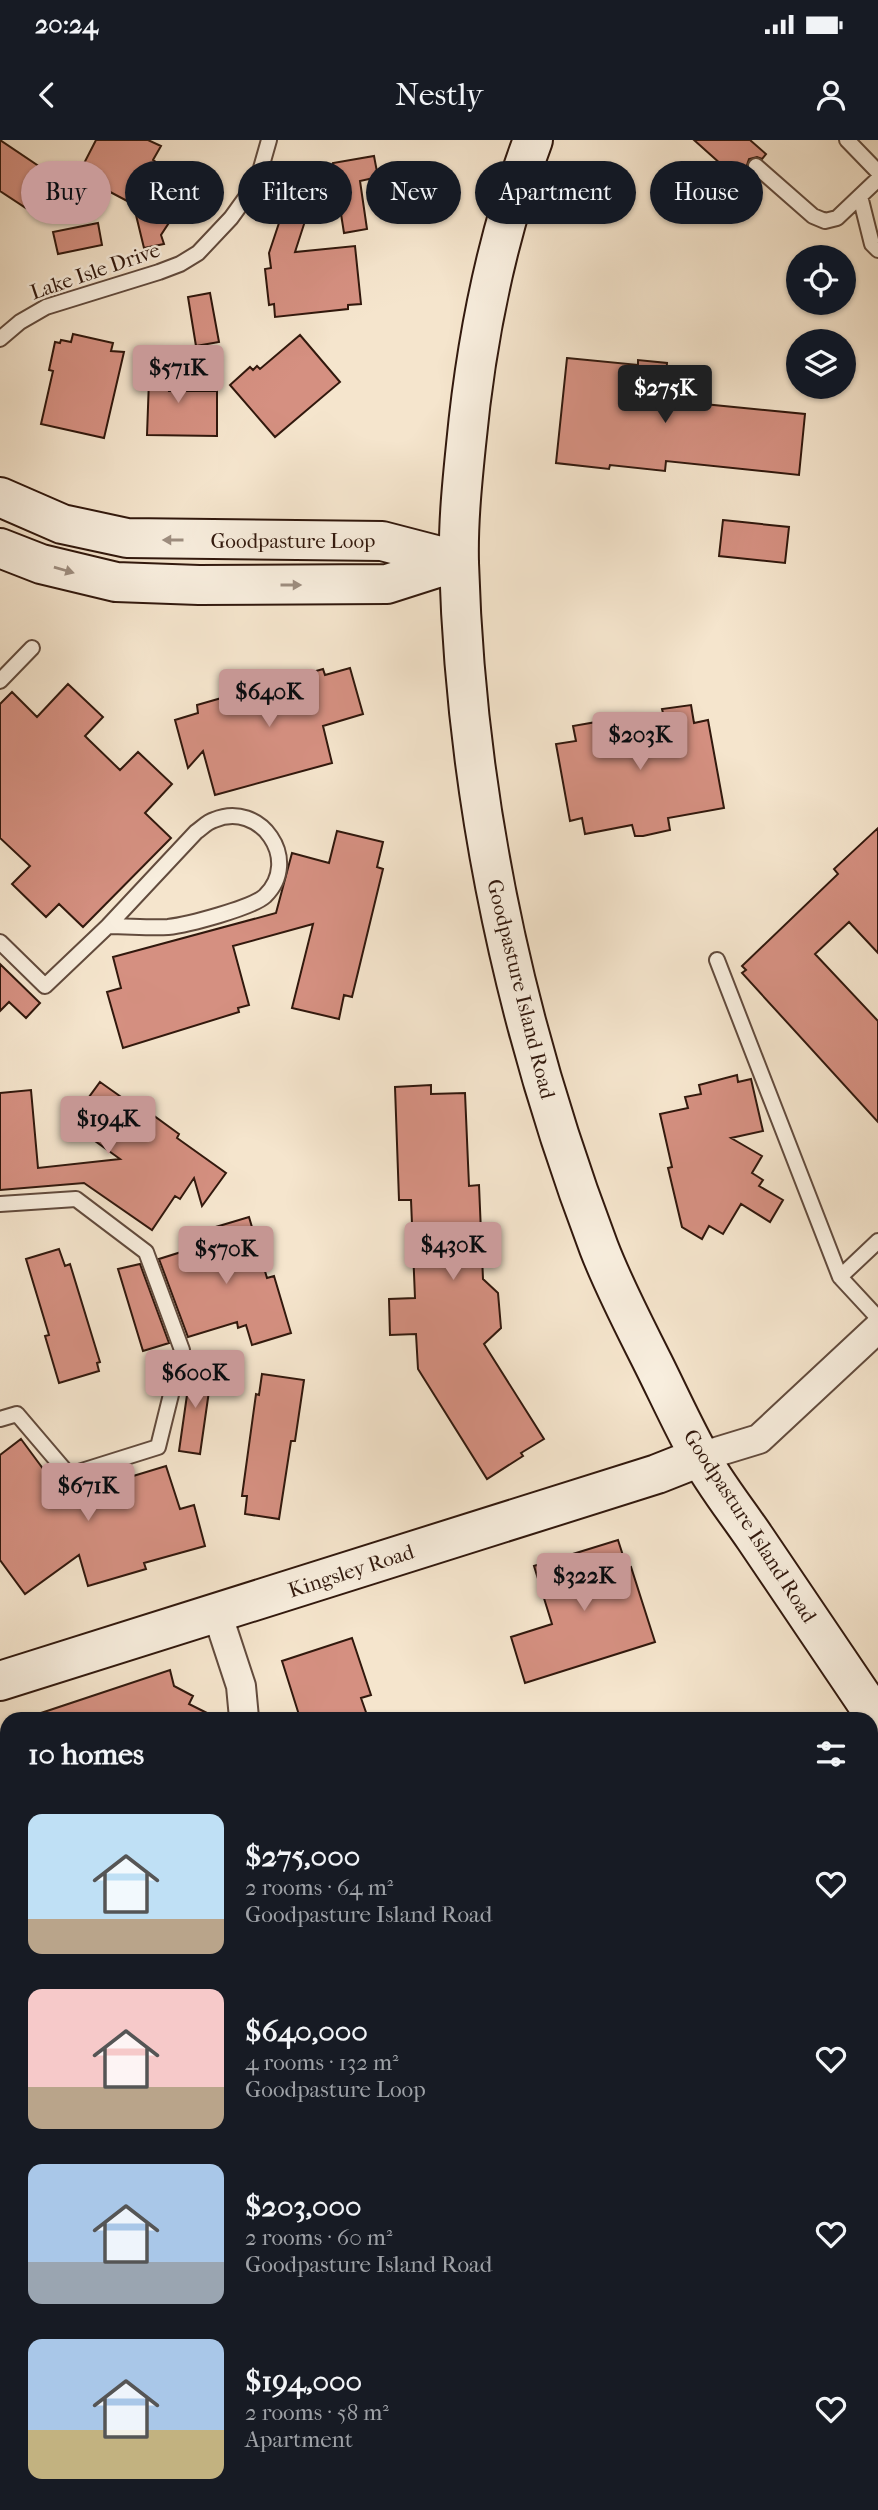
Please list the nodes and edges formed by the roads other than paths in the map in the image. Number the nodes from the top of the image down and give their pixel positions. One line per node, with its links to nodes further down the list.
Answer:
1 (269, 140): 9 (lane, Lake Isle Drive)
2 (533, 140): 12 (main road, Goodpasture Island Road)
3 (847, 140): 5 (lane)
4 (763, 172): 7 (lane)
5 (878, 173)
6 (878, 179): 7 (lane)
7 (860, 196): 8 (lane)
8 (878, 250)
9 (0, 339)
10 (0, 497): 12 (main road, Goodpasture Loop, one-way to 10)
11 (0, 548): 12 (main road, Goodpasture Loop, one-way to 12)
12 (459, 561): 24 (main road, Goodpasture Island Road)
13 (32, 648): 14 (lane)
14 (0, 681)
15 (108, 926): 15 (lane); 16 (lane)
16 (0, 942)
17 (717, 960): 20 (lane)
18 (0, 1204): 23 (lane)
19 (878, 1241): 20 (lane)
20 (840, 1277): 21 (lane)
21 (878, 1318)
22 (878, 1328): 24 (street)
23 (0, 1419)
24 (700, 1457): 25 (main road, Kingsley Road); 28 (main road, Goodpasture Island Road)
25 (217, 1613): 26 (main road, Kingsley Road); 27 (street)
26 (0, 1681)
27 (243, 1712)
28 (873, 1712)

